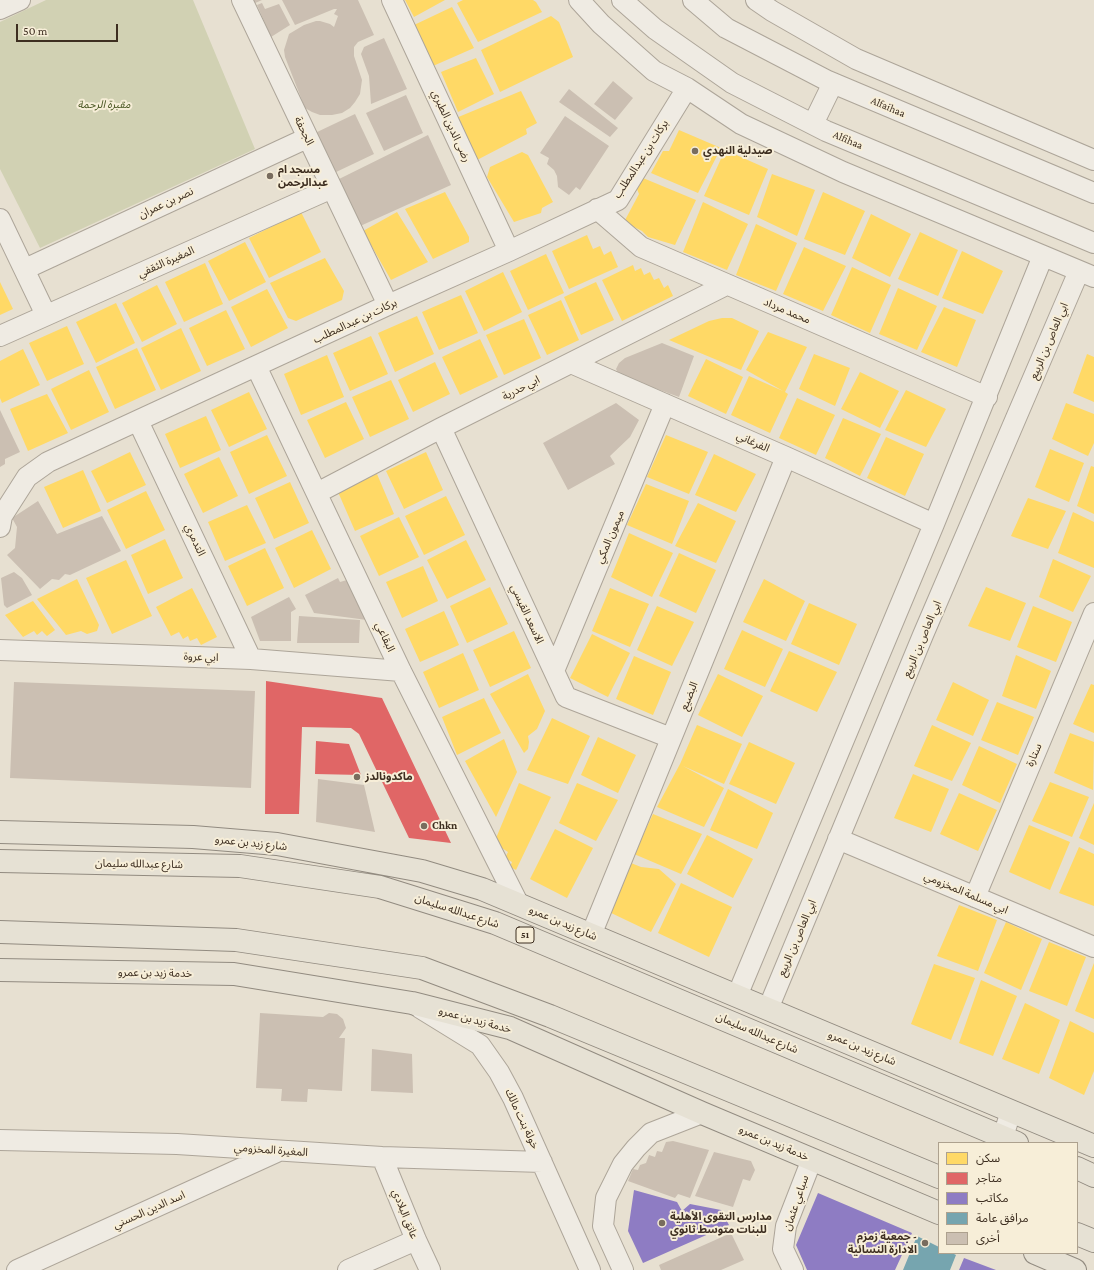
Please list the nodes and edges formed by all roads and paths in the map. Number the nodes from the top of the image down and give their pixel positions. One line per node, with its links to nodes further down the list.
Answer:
1 (20, 0): 8 (street)
2 (242, 0): 12 (street, الجحفة)
3 (392, 0): 21 (street, رضى الدين الطبري)
4 (579, 0): 10 (street)
5 (622, 0): 11 (street, Alfihaa)
6 (693, 0): 9 (street, Alfaihaa)
7 (756, 0): 13 (street)
8 (0, 9)
9 (833, 84): 11 (street); 16 (street, Alfaihaa)
10 (687, 88): 17 (street); 18 (street, بركات بن عبدالمطلب)
11 (813, 124): 14 (street, Alfihaa)
12 (308, 138): 15 (street, الجحفة); 23 (street, نصر بن عمران)
13 (1094, 160)
14 (909, 165): 17 (street); 20 (street, Alfihaa)
15 (332, 188): 26 (street, الجحفة); 27 (street, المغيرة الثقفي)
16 (1094, 193)
17 (895, 194): 22 (street)
18 (597, 209): 21 (street, بركات بن عبدالمطلب); 25 (street, محمد مرداد)
19 (0, 219): 23 (street)
20 (1094, 243)
21 (510, 251): 26 (street, بركات بن عبدالمطلب)
22 (1043, 256): 24 (street); 31 (street)
23 (25, 269): 27 (street)
24 (1087, 274): 46 (street, ابي العاص بن الربيع)
25 (726, 285): 29 (street, ابي حدرية); 31 (street, محمد مرداد)
26 (388, 306): 30 (street, بركات بن عبدالمطلب)
27 (46, 316): 28 (street, المغيرة الثقفي)
28 (0, 336)
29 (571, 363): 32 (street, الفرغاني); 34 (street, ابي حدرية)
30 (256, 366): 33 (street, بركات بن عبدالمطلب); 36 (street, البقاعي)
31 (986, 397): 37 (street)
32 (665, 404): 35 (street, الفرغاني); 43 (street, ميمون المكي)
33 (138, 421): 38 (street, بركات بن عبدالمطلب); 41 (street, التدمري)
34 (441, 428): 36 (street, ابي حدرية); 43 (street, الاسعد القيسي)
35 (786, 457): 37 (street, الفرغاني); 44 (street, البضيع)
36 (316, 493): 42 (street, البقاعي)
37 (934, 524): 58 (street)
38 (0, 527)
39 (1094, 613): 50 (street, ستارة)
40 (0, 650): 41 (street, ابي عروة)
41 (251, 659): 42 (street, ابي عروة)
42 (401, 671): 51 (street, البقاعي)
43 (554, 671): 44 (street, الاسعد القيسي)
44 (671, 738): 53 (street, البضيع)
45 (0, 832): 47 (main road, شارع زيد بن عمرو)
46 (838, 839): 50 (street, ابي مسلمة المخزومي); 60 (street, ابي العاص بن الربيع)
47 (240, 841): 49 (main road); 51 (main road, شارع زيد بن عمرو)
48 (0, 861): 49 (main road, شارع عبدالله سليمان / 51)
49 (240, 866): 64 (main road, شارع عبدالله سليمان / 51)
50 (975, 897): 55 (street, ابي مسلمة المخزومي)
51 (519, 905): 53 (main road, شارع زيد بن عمرو)
52 (0, 932): 54 (main road)
53 (591, 935): 58 (main road, شارع زيد بن عمرو)
54 (236, 940): 57 (main road); 72 (main road)
55 (1094, 947)
56 (0, 970): 57 (main road, خدمة زيد بن عمرو)
57 (234, 974): 59 (main road, خدمة زيد بن عمرو)
58 (737, 996): 60 (main road, شارع زيد بن عمرو)
59 (412, 1003): 62 (main road, خدمة زيد بن عمرو); 69 (street, خولة بنت مالك)
60 (768, 1009): 61 (main road, شارع زيد بن عمرو)
61 (1011, 1111): 64 (street); 65 (main road, شارع زيد بن عمرو)
62 (702, 1114): 68 (main road, خدمة زيد بن عمرو); 78 (street)
63 (0, 1140): 66 (street, المغيرة المخزومي)
64 (1010, 1140)
65 (1094, 1146)
66 (281, 1151): 67 (street, المغيرة المخزومي); 79 (street, اسد الدين الحسني)
67 (382, 1157): 69 (street, المغيرة المخزومي); 75 (street, عاتق البلادي)
68 (812, 1160): 73 (main road, خدمة زيد بن عمرو); 83 (street, سباعي عثمان)
69 (542, 1162): 82 (street, خولة بنت مالك)
70 (1078, 1168): 71 (main road)
71 (1094, 1176)
72 (938, 1177)
73 (938, 1213)
74 (1078, 1234): 76 (main road)
75 (416, 1240): 80 (street); 81 (street, عاتق البلادي)
76 (1094, 1241)
77 (1037, 1254): 84 (main road)
78 (619, 1269)
79 (17, 1270)
80 (348, 1270)
81 (430, 1270)
82 (590, 1270)
83 (793, 1270)
84 (1075, 1270)

